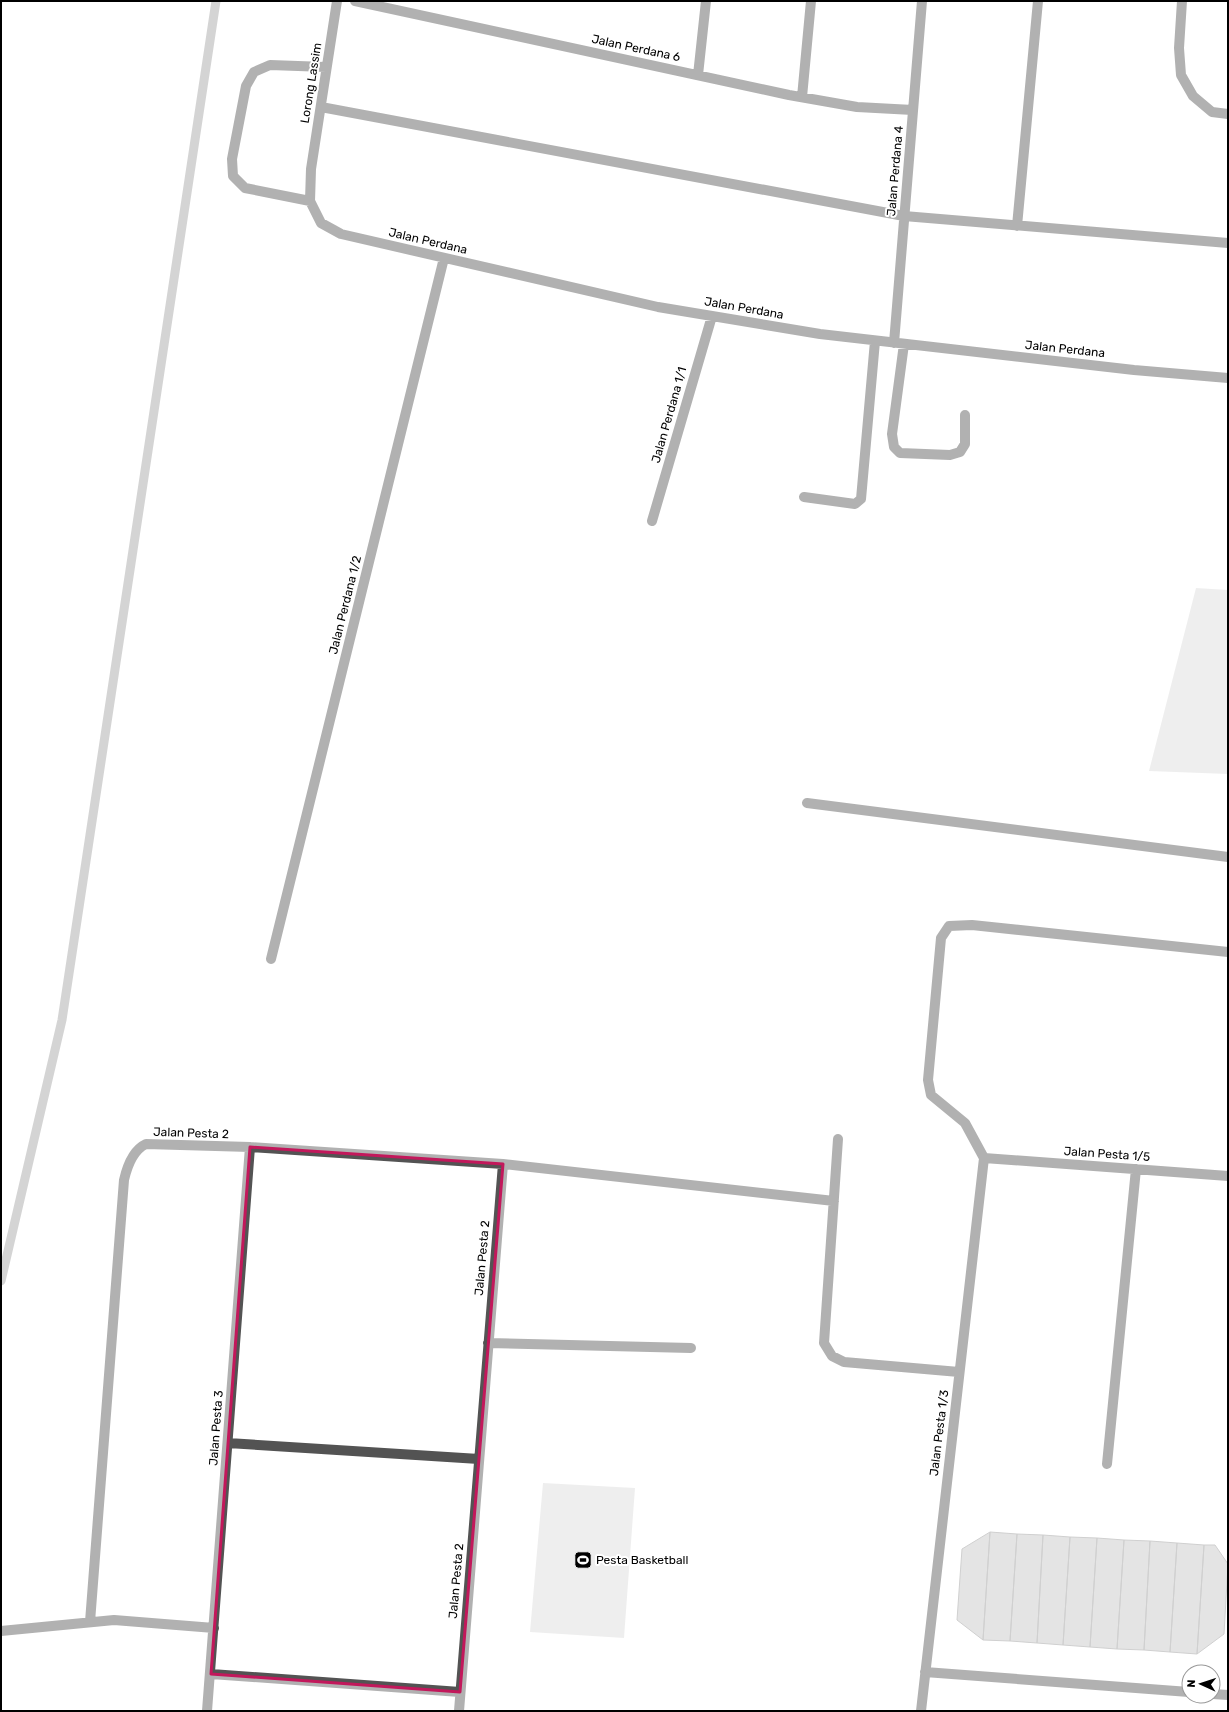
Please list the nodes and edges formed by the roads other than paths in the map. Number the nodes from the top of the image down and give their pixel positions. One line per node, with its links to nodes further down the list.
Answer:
1 (337, 1): 8 (street, Lorong Lassim)
2 (355, 1): 9 (street, Jalan Perdana 6)
3 (706, 1): 9 (street)
4 (811, 1): 10 (street)
5 (922, 1): 12 (street, Jalan Perdana 4)
6 (1038, 1): 17 (street)
7 (1182, 1): 13 (street)
8 (326, 67): 11 (street, Lorong Lassim); 15 (street)
9 (698, 75): 10 (street, Jalan Perdana 6)
10 (802, 97): 12 (street, Jalan Perdana 6)
11 (320, 107): 14 (street, Lorong Lassim); 16 (street)
12 (913, 110): 16 (street, Jalan Perdana 4)
13 (1228, 114)
14 (311, 169): 15 (street, Jalan Perdana)
15 (310, 201): 19 (street, Jalan Perdana)
16 (904, 216): 17 (street); 22 (street, Jalan Perdana 4)
17 (1017, 226): 18 (street)
18 (1228, 243)
19 (444, 258): 20 (street, Jalan Perdana); 31 (street, Jalan Perdana 1/2)
20 (712, 316): 21 (street, Jalan Perdana); 27 (street, Jalan Perdana 1/1)
21 (876, 341): 22 (street, Jalan Perdana); 26 (street)
22 (894, 343): 23 (street, Jalan Perdana)
23 (904, 344): 24 (street, Jalan Perdana); 25 (street)
24 (1228, 378)
25 (965, 415)
26 (804, 497)
27 (652, 521)
28 (807, 803): 29 (street)
29 (1228, 857)
30 (1228, 952): 34 (street)
31 (271, 959)
32 (838, 1139): 38 (street)
33 (250, 1147): 35 (street, Jalan Pesta 2); 42 (street, Jalan Pesta 3); 45 (street, Jalan Pesta 2)
34 (984, 1158): 36 (street, Jalan Pesta 1/5); 41 (street, Jalan Pesta 1/3)
35 (503, 1164): 38 (street); 39 (street, Jalan Pesta 2)
36 (1136, 1169): 37 (street, Jalan Pesta 1/5); 44 (street)
37 (1228, 1176)
38 (834, 1201): 41 (street)
39 (488, 1343): 40 (street); 43 (street, Jalan Pesta 2)
40 (691, 1348)
41 (960, 1372): 48 (street, Jalan Pesta 1/3)
42 (228, 1443): 43 (street); 46 (street, Jalan Pesta 3)
43 (479, 1459): 51 (street, Jalan Pesta 2)
44 (1107, 1464)
45 (90, 1622): 46 (street); 47 (street)
46 (214, 1628): 49 (street, Jalan Pesta 3)
47 (1, 1631)
48 (925, 1672): 50 (street); 54 (street, Jalan Pesta 1/3)
49 (211, 1674): 51 (street); 52 (street, Jalan Pesta 3)
50 (1181, 1691)
51 (460, 1692): 53 (street, Jalan Pesta 2)
52 (207, 1711)
53 (458, 1711)
54 (921, 1711)

